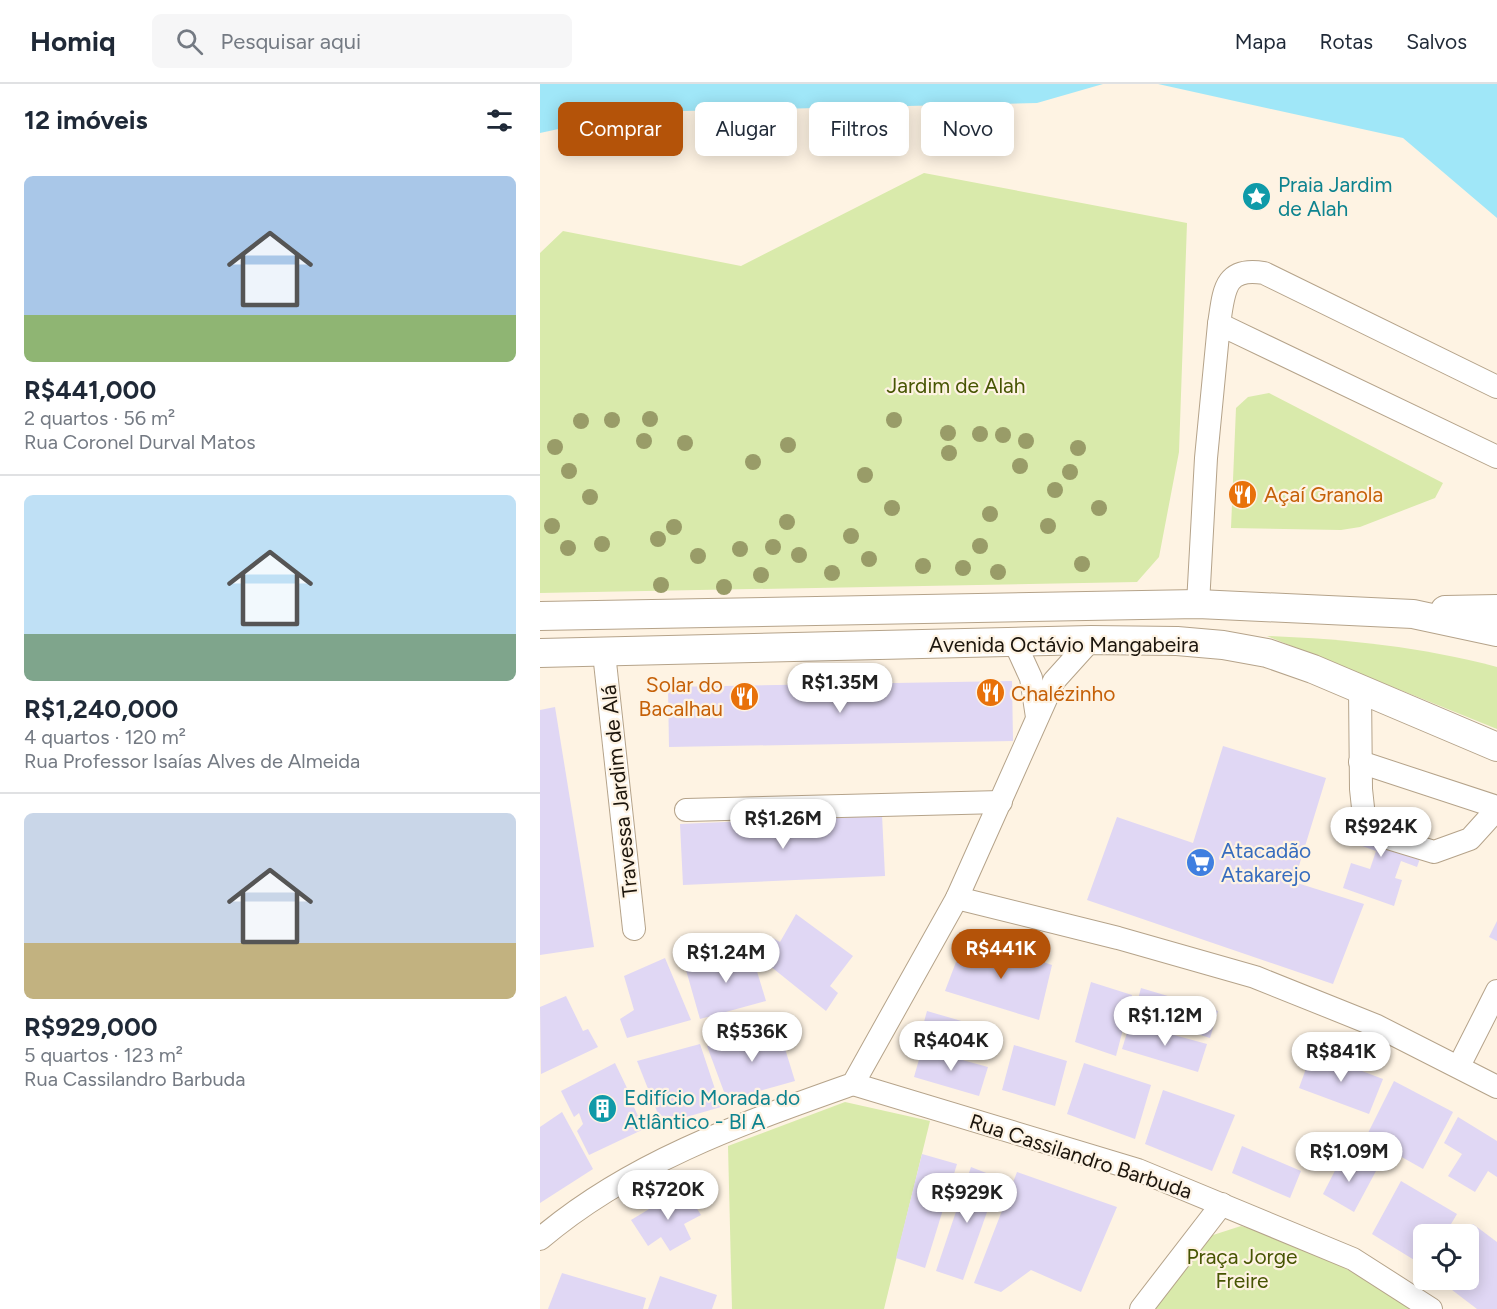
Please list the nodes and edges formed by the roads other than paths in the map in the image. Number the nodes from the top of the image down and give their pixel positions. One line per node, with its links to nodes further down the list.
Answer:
1 (1219, 324): 2 (street); 3 (street); 4 (street)
2 (1497, 387)
3 (1497, 457)
4 (1198, 604): 6 (main road, Avenida Octávio Mangabeira); 7 (main road, Avenida Octávio Mangabeira)
5 (1497, 609): 6 (main road)
6 (1413, 614): 8 (main road, Avenida Octávio Mangabeira)
7 (540, 616)
8 (1489, 632)
9 (1091, 640): 10 (main road, Avenida Octávio Mangabeira); 13 (main road, Avenida Octávio Mangabeira); 14 (street)
10 (1015, 643): 12 (main road, Avenida Octávio Mangabeira); 14 (street)
11 (540, 653): 12 (main road, Avenida Octávio Mangabeira)
12 (604, 653): 21 (street, Travessa Jardim de Alá)
13 (1360, 689): 15 (main road, Avenida Octávio Mangabeira); 16 (street)
14 (1037, 719): 17 (street)
15 (1495, 745)
16 (1360, 762): 18 (street); 18 (street)
17 (1001, 802): 19 (street); 20 (street)
18 (1497, 808)
19 (686, 810)
20 (957, 898): 23 (street); 24 (street)
21 (634, 929)
22 (1497, 991): 23 (street)
23 (1459, 1066): 25 (street)
24 (853, 1084): 26 (street, Rua Cassilandro Barbuda); 27 (street)
25 (1497, 1087)
26 (1222, 1204): 28 (street); 29 (street, Rua Cassilandro Barbuda)
27 (540, 1239)
28 (1141, 1309)
29 (1431, 1309)

